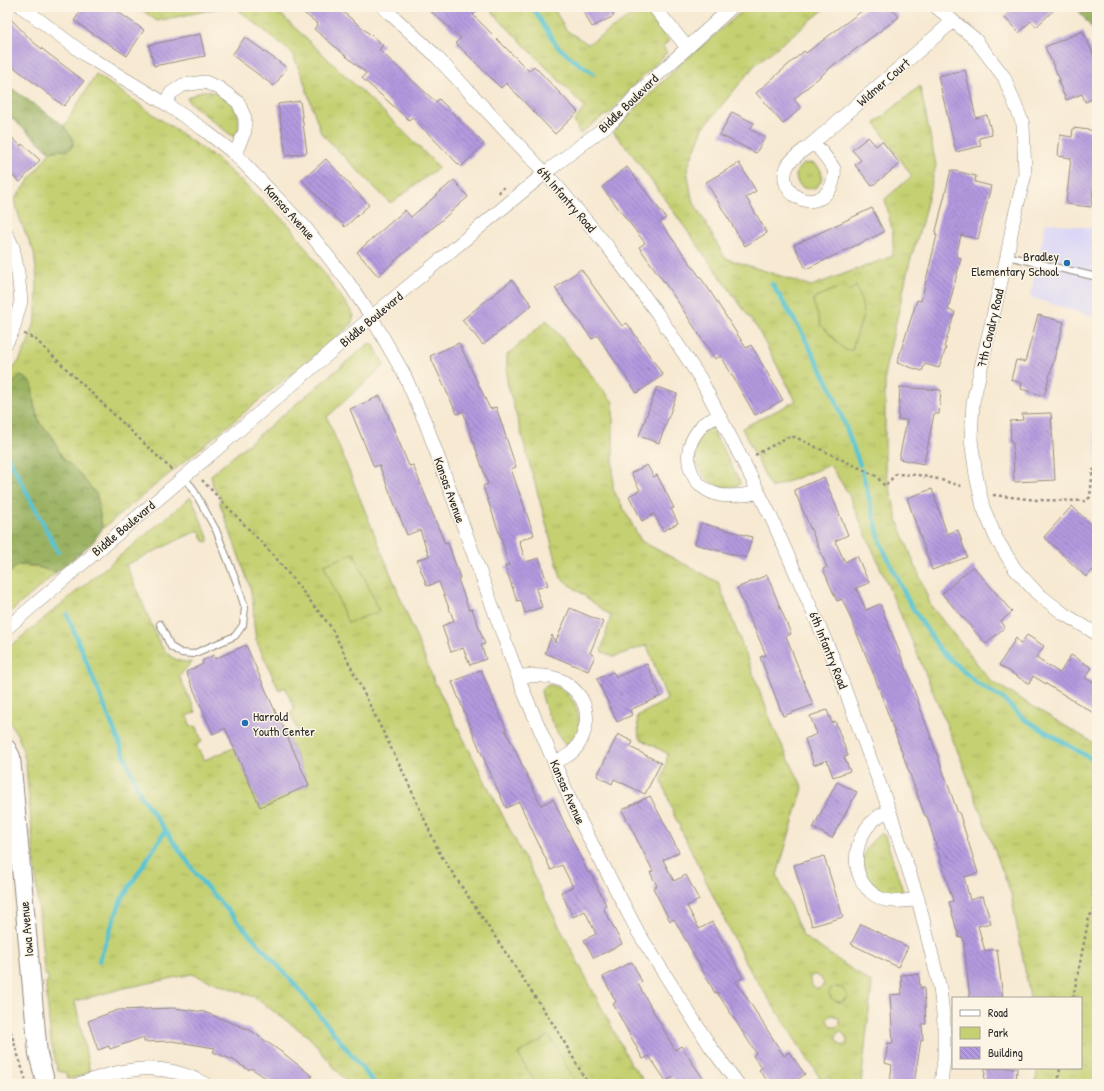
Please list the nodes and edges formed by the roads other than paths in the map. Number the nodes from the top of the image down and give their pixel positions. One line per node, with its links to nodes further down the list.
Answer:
1 (22, 7): 8 (street, Kansas Avenue)
2 (383, 7): 11 (street, 6th Infantry Road)
3 (654, 7): 7 (street)
4 (732, 7): 7 (street, Biddle Boulevard)
5 (936, 7): 6 (street, 7th Cavalry Road)
6 (953, 21): 9 (street, Widmer Court); 13 (street, 7th Cavalry Road)
7 (688, 47): 11 (street, Biddle Boulevard)
8 (166, 104): 10 (street, Kansas Avenue); 10 (street)
9 (814, 142): 9 (street, Widmer Court)
10 (235, 154): 15 (street, Kansas Avenue)
11 (545, 173): 15 (street, Biddle Boulevard); 17 (street, 6th Infantry Road)
12 (7, 235): 16 (street)
13 (1007, 256): 14 (lane); 22 (street, 7th Cavalry Road)
14 (1097, 277)
15 (372, 318): 18 (street, Biddle Boulevard); 23 (street, Kansas Avenue)
16 (10, 336)
17 (719, 416): 19 (street, 6th Infantry Road); 19 (street)
18 (186, 475): 20 (lane); 21 (street, Biddle Boulevard)
19 (759, 492): 26 (street, 6th Infantry Road)
20 (160, 624)
21 (7, 628)
22 (1097, 634)
23 (518, 676): 25 (street, Kansas Avenue); 25 (street)
24 (7, 750): 27 (street, Iowa Avenue)
25 (554, 761): 32 (street, Kansas Avenue)
26 (890, 812): 28 (street, 6th Infantry Road); 28 (street)
27 (13, 845): 29 (street, Iowa Avenue)
28 (918, 899): 33 (street, 6th Infantry Road)
29 (46, 1084)
30 (79, 1084): 31 (street)
31 (205, 1084)
32 (738, 1084)
33 (941, 1084)

